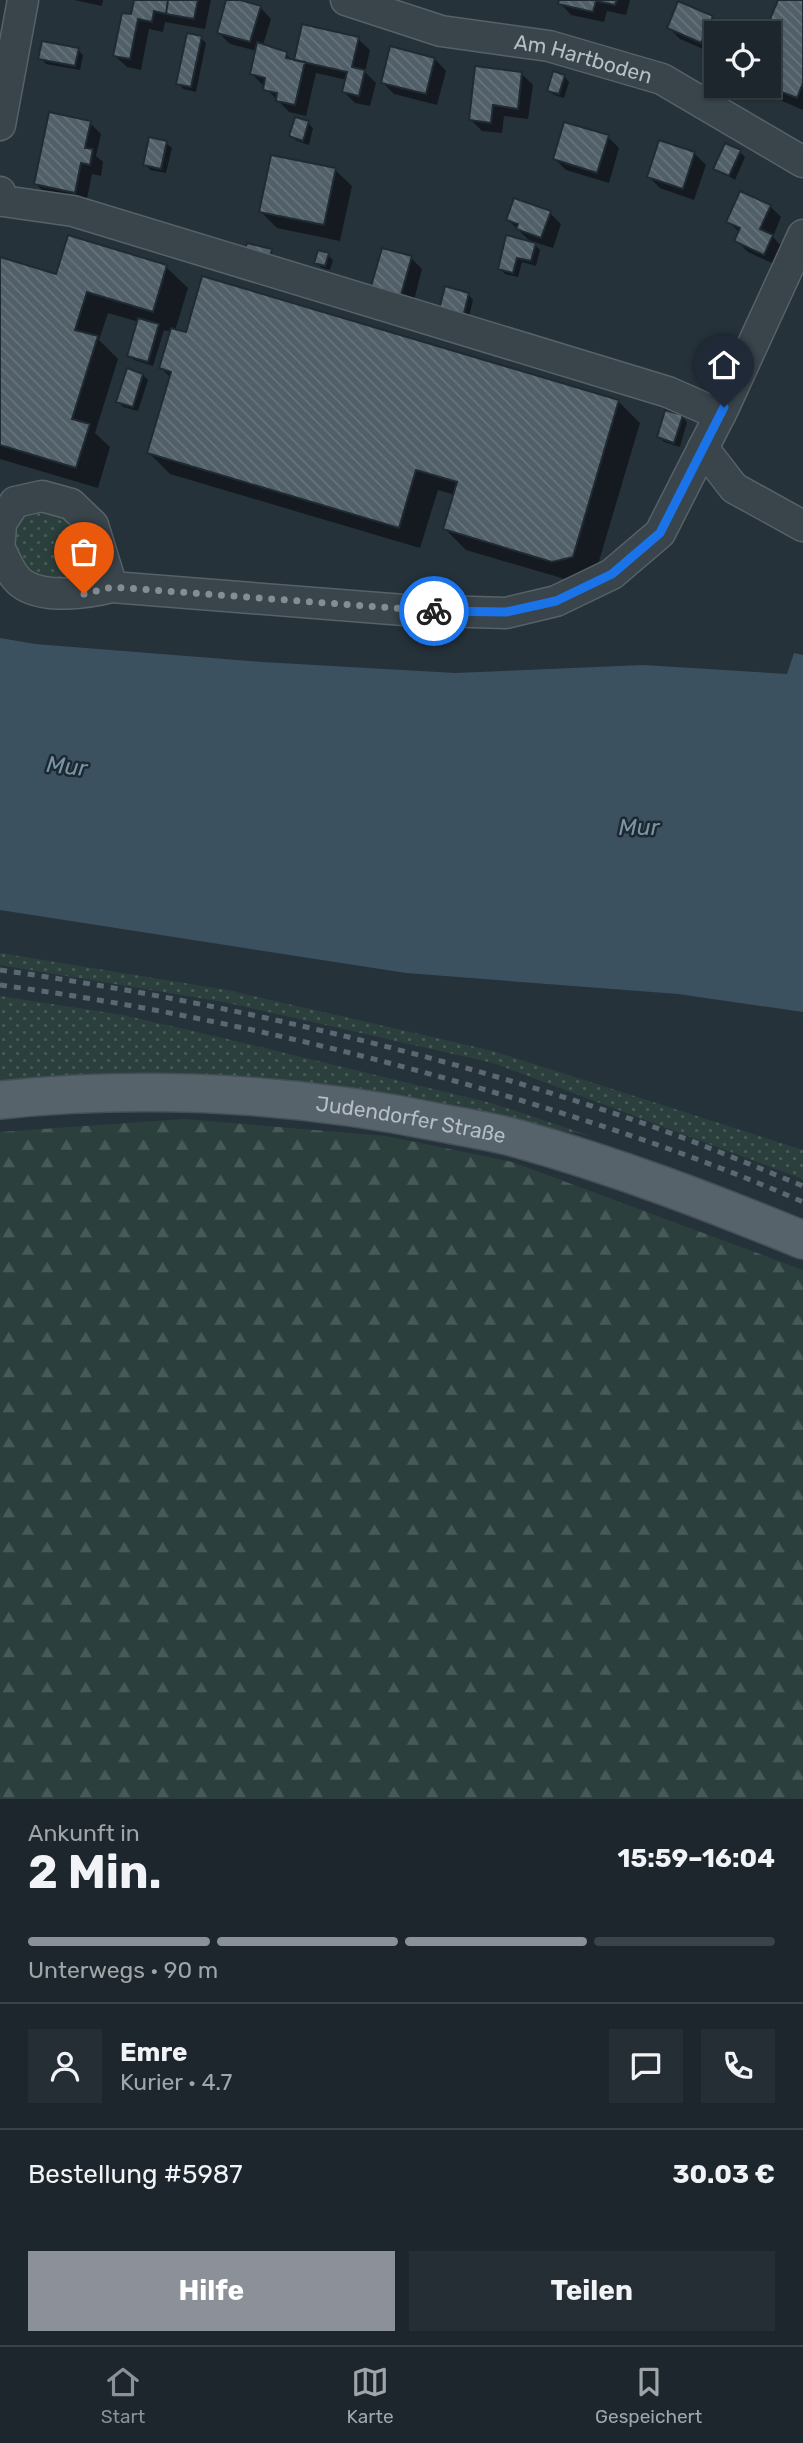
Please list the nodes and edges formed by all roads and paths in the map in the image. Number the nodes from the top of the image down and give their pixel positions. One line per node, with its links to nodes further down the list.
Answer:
1 (23, 0): 3 (street)
2 (346, 0): 4 (street, Am Hartboden)
3 (0, 125)
4 (803, 162)
5 (0, 192): 7 (street)
6 (803, 235): 7 (street)
7 (720, 415): 8 (street)
8 (703, 448): 9 (street); 12 (street)
9 (803, 526)
10 (0, 539): 12 (street)
11 (3, 562): 12 (street)
12 (112, 587)
13 (0, 1100): 14 (main road, Judendorfer Straße)
14 (803, 1240)

